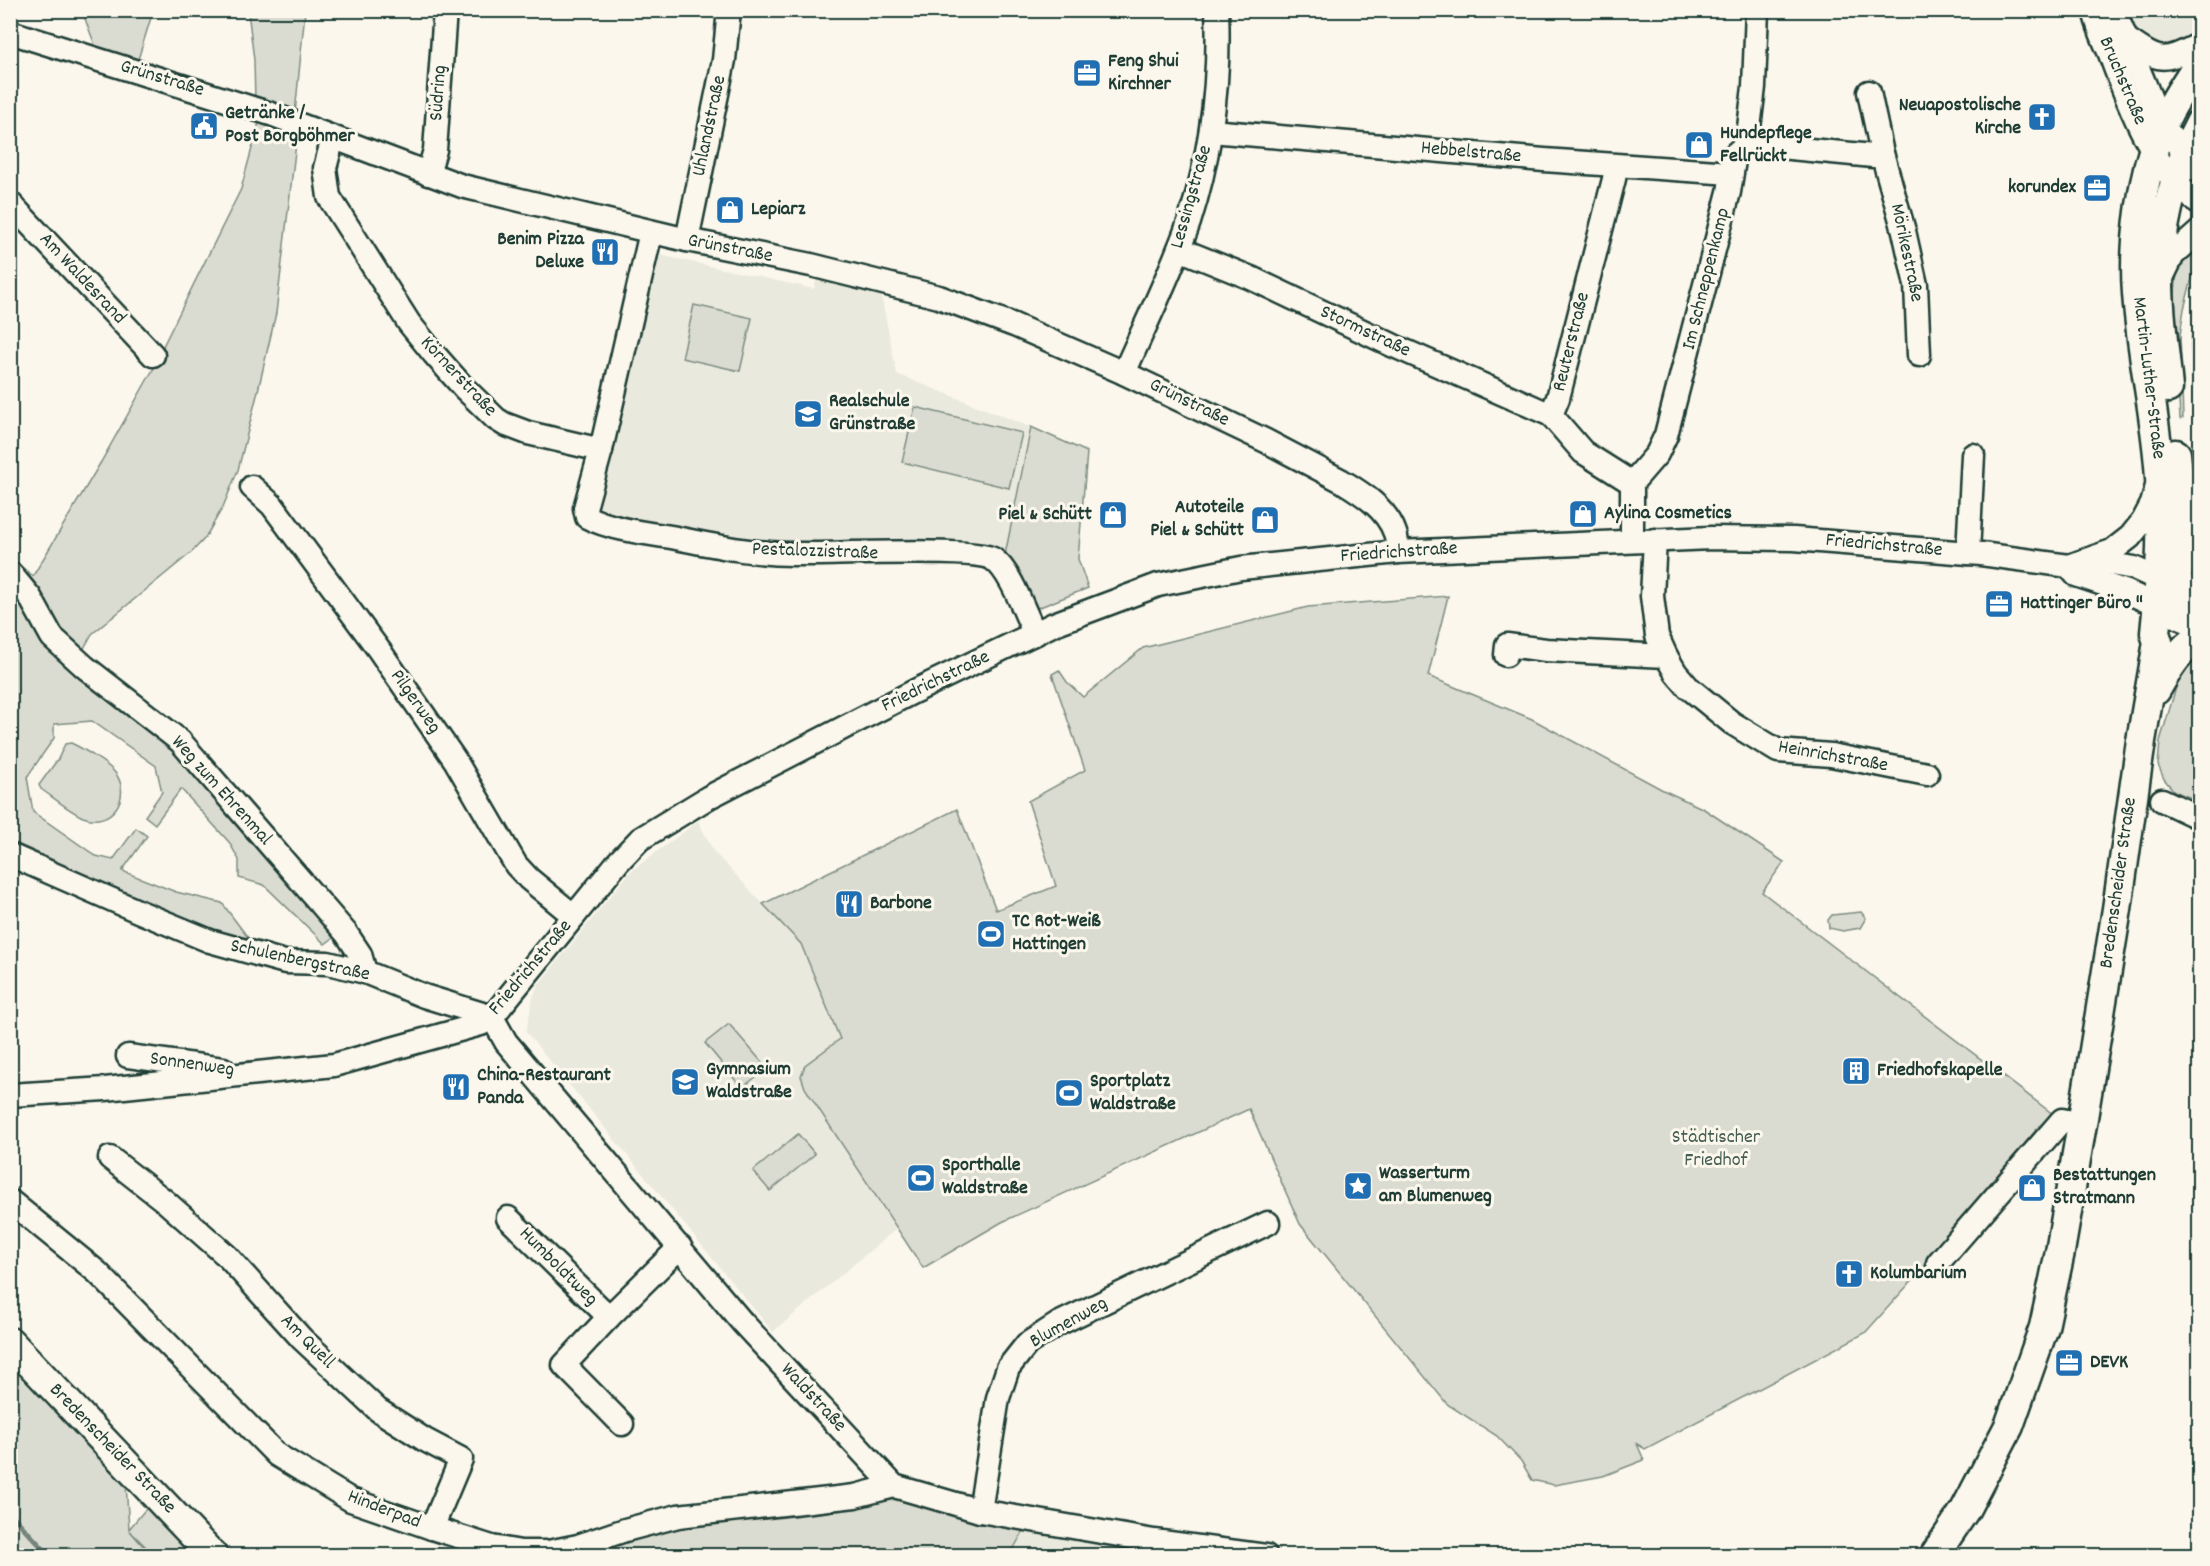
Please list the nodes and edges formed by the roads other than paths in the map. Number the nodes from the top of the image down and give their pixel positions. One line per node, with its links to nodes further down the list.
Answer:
1 (445, 10): 21 (street, Südring)
2 (729, 10): 26 (street, Uhlandstraße)
3 (1216, 10): 13 (street, Lessingstraße)
4 (1757, 10): 16 (street, Im Schneppenkamp)
5 (2094, 10): 15 (street, Bruchstraße)
6 (2114, 10): 8 (street, Bruchstraße)
7 (10, 32): 14 (street, Grünstraße)
8 (2125, 38): 9 (street, Bruchstraße); 15 (street, Bruchstraße)
9 (2199, 44)
10 (2199, 61): 15 (main road, Martin-Luther-Straße)
11 (1869, 92): 17 (street, Mörikestraße)
12 (2199, 123): 19 (main road, Martin-Luther-Straße)
13 (1211, 131): 18 (street, Hebbelstraße); 27 (street, Lessingstraße)
14 (333, 138): 21 (street, Grünstraße); 33 (street, Körnerstraße)
15 (2158, 138): 19 (street); 35 (main road, Martin-Luther-Straße)
16 (1747, 144): 17 (street); 20 (street, Im Schneppenkamp)
17 (1882, 153): 30 (street, Mörikestraße)
18 (1616, 166): 20 (street, Hebbelstraße); 32 (street, Reuterstraße)
19 (2186, 169): 23 (street); 28 (main road, Martin-Luther-Straße)
20 (1731, 173): 36 (street, Im Schneppenkamp)
21 (428, 174): 25 (street, Grünstraße)
22 (10, 203): 29 (street, Am Waldesrand)
23 (2199, 203)
24 (2199, 231): 28 (street)
25 (651, 232): 26 (street, Grünstraße); 33 (street)
26 (687, 240): 31 (street, Grünstraße)
27 (1179, 249): 31 (street, Lessingstraße); 32 (street, Stormstraße)
28 (2159, 284): 44 (main road, Martin-Luther-Straße)
29 (153, 355)
30 (1919, 355)
31 (1124, 373): 40 (street, Grünstraße)
32 (1551, 415): 36 (street, Reuterstraße)
33 (601, 450): 46 (street, Pestalozzistraße)
34 (1973, 455): 41 (street, Friedrichstraße)
35 (2160, 467): 42 (street, Friedrichstraße); 44 (main road, Martin-Luther-Straße)
36 (1632, 483): 39 (street)
37 (252, 487): 55 (street, Pilgerweg)
38 (1655, 540): 39 (street, Friedrichstraße); 41 (street, Friedrichstraße); 49 (street, Heinrichstraße)
39 (1632, 541): 40 (street, Friedrichstraße)
40 (1398, 552): 46 (street, Friedrichstraße)
41 (1968, 553): 42 (street, Friedrichstraße)
42 (2076, 563): 44 (street, Friedrichstraße)
43 (10, 573): 56 (street, Weg zum Ehrenmal)
44 (2173, 596): 45 (main road); 50 (main road, Bredenscheider Straße)
45 (2199, 623)
46 (1035, 634): 55 (street, Friedrichstraße)
47 (2199, 636): 50 (main road)
48 (1506, 655): 49 (street)
49 (1666, 657): 51 (street, Heinrichstraße)
50 (2147, 705): 61 (main road, Bredenscheider Straße)
51 (1927, 774)
52 (2163, 800): 53 (street)
53 (2199, 818)
54 (10, 855): 56 (street, Schulenbergstraße)
55 (574, 916): 57 (street, Friedrichstraße)
56 (365, 972): 57 (street, Schulenbergstraße)
57 (492, 1017): 59 (street, Friedrichstraße); 66 (street, Waldstraße)
58 (128, 1056): 59 (street, Sonnenweg)
59 (255, 1075): 60 (street, Friedrichstraße)
60 (11, 1094)
61 (2082, 1124): 67 (street); 76 (main road, Bredenscheider Straße)
62 (110, 1158): 73 (street, Am Quell)
63 (10, 1201): 73 (street, Hinderpad)
64 (508, 1218): 68 (street, Humboldtweg)
65 (1268, 1222): 72 (street, Blumenweg)
66 (680, 1247): 68 (street, Humboldtweg); 71 (street, Waldstraße)
67 (1938, 1263)
68 (609, 1317): 70 (street, Humboldtweg)
69 (10, 1342): 74 (main road, Bredenscheider Straße)
70 (622, 1424)
71 (894, 1486): 72 (street); 73 (street, Hinderpad)
72 (980, 1511): 75 (street)
73 (432, 1528)
74 (213, 1556)
75 (1266, 1556)
76 (1934, 1556)

